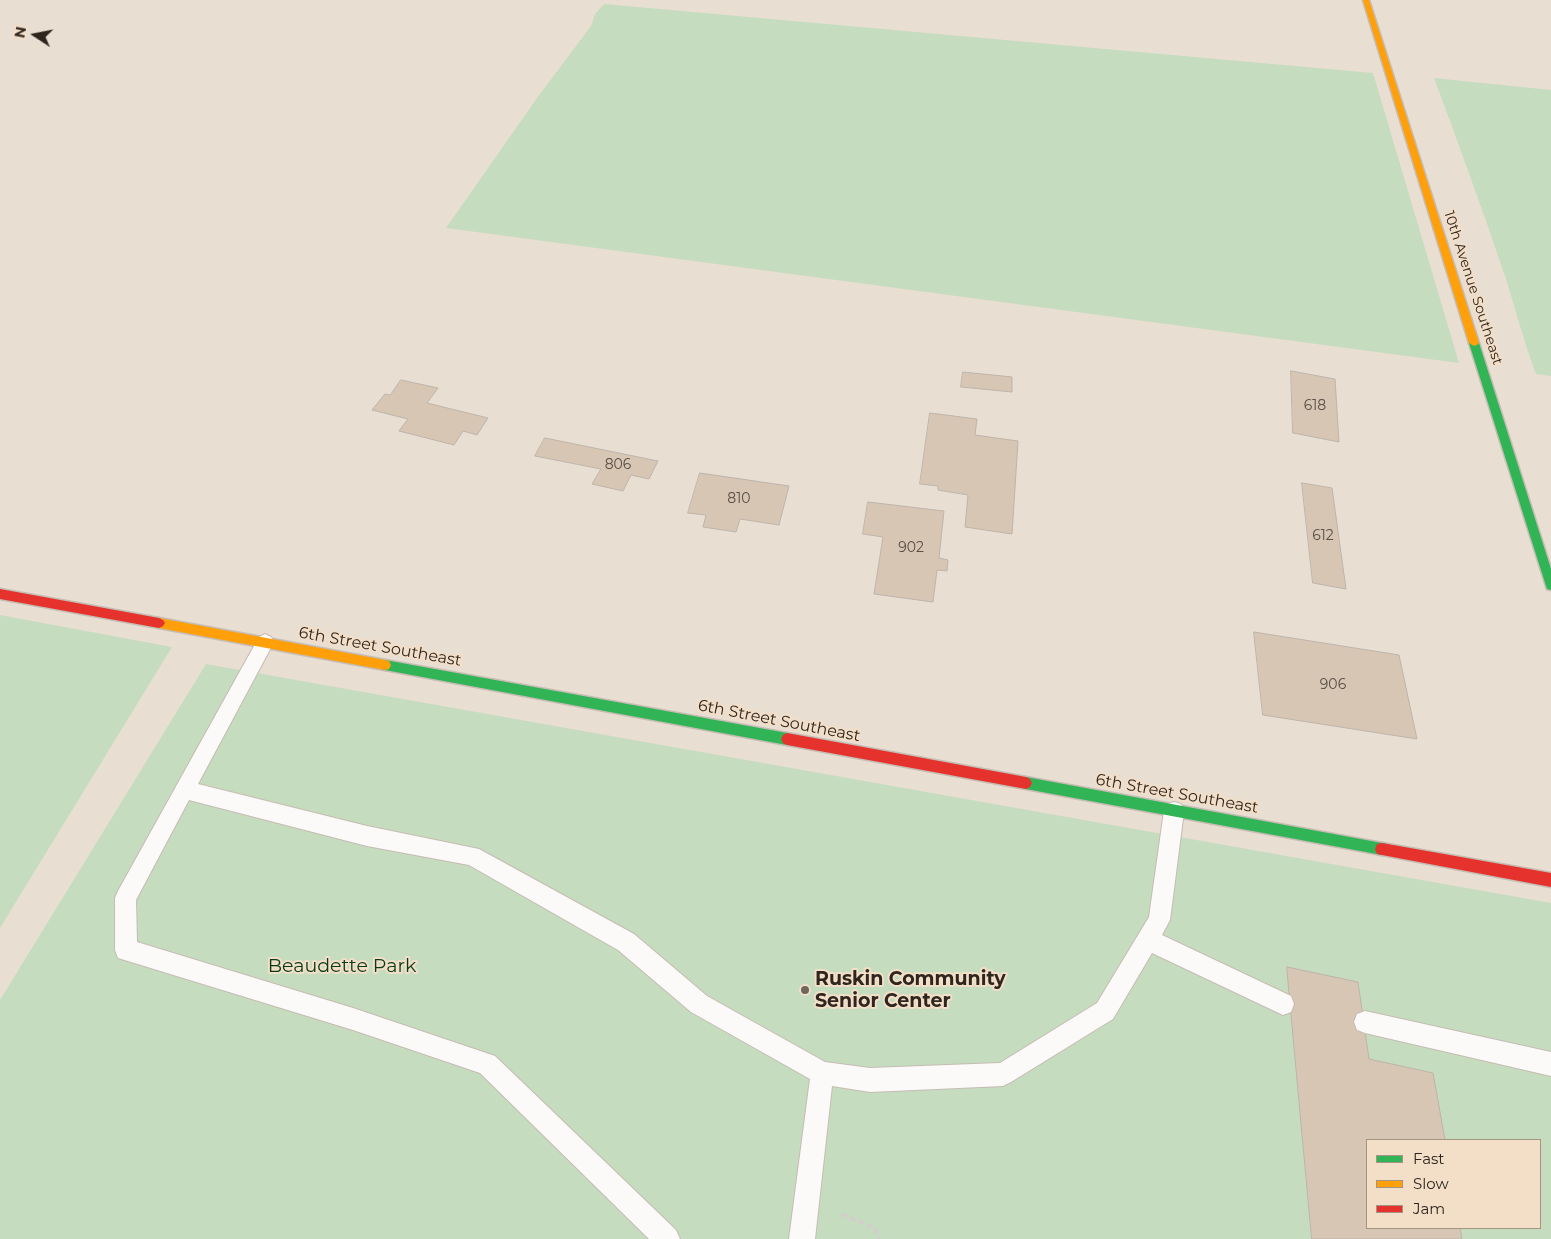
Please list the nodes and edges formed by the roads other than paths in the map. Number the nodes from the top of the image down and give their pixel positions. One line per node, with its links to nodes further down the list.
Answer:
1 (1366, 0): 2 (street, 10th Avenue Southeast)
2 (1551, 586)
3 (0, 594): 4 (street, 6th Street Southeast)
4 (265, 642): 5 (lane); 6 (street, 6th Street Southeast)
5 (184, 790): 12 (lane); 13 (lane)
6 (1174, 811): 7 (street, 6th Street Southeast); 8 (lane)
7 (1551, 880)
8 (1148, 940): 9 (lane); 12 (lane)
9 (1282, 1004)
10 (1365, 1022): 11 (lane)
11 (1547, 1063)
12 (822, 1072): 14 (lane)
13 (666, 1239)
14 (802, 1239)

